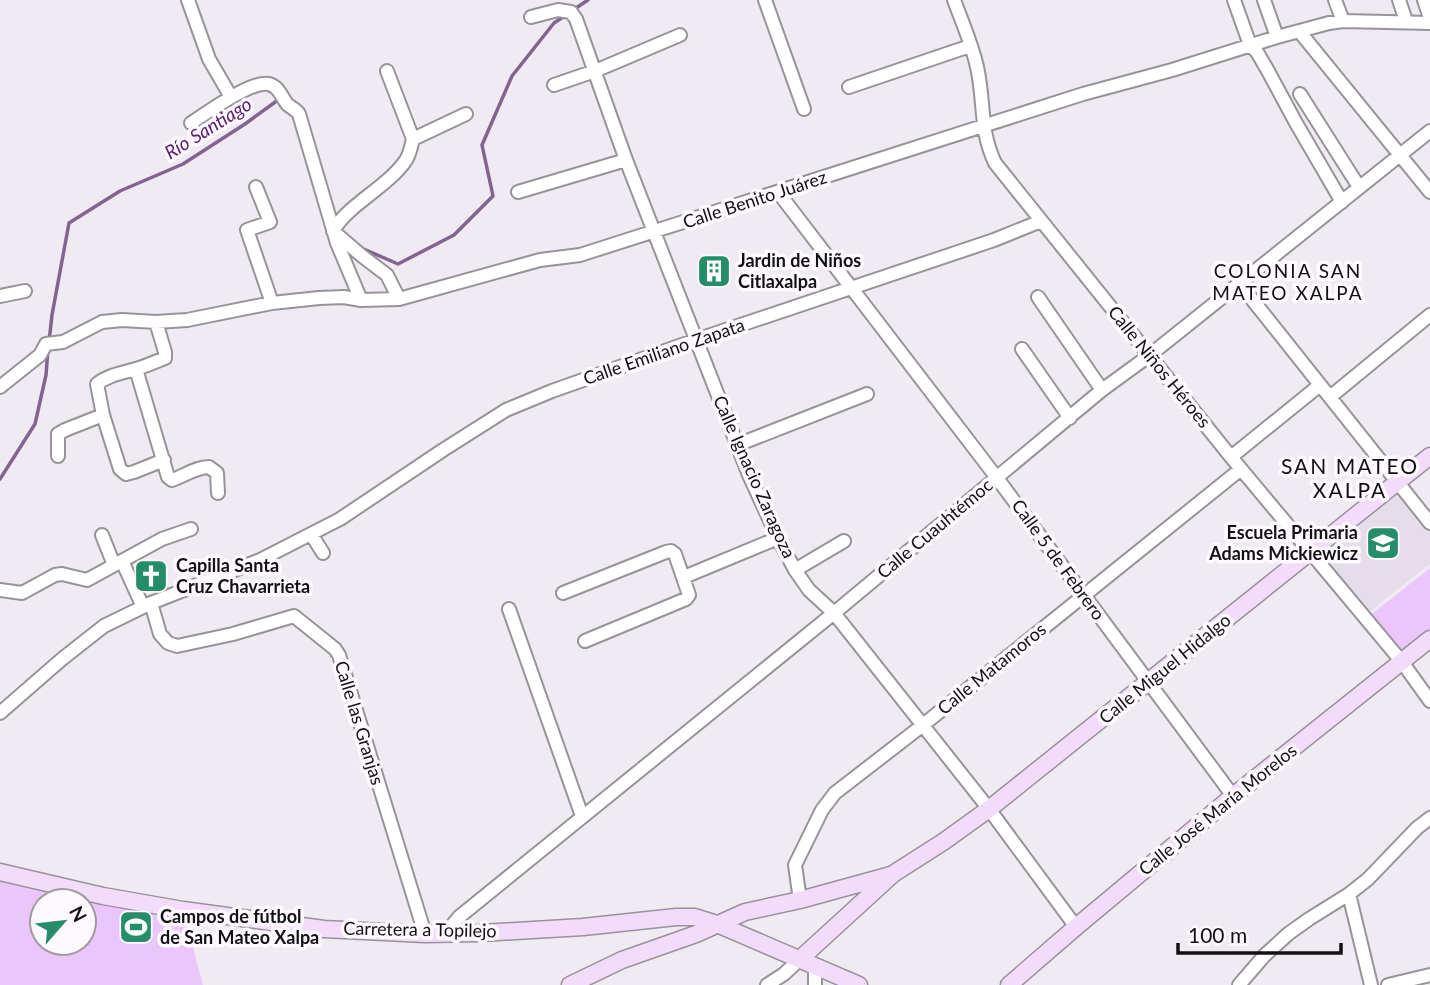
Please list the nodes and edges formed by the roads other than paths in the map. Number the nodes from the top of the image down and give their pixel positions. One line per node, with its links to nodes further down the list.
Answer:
1 (188, 0): 23 (street)
2 (765, 0): 24 (street)
3 (954, 0): 17 (street, Calle Niños Héroes)
4 (1234, 0): 16 (street)
5 (1264, 0): 15 (street)
6 (1335, 0): 11 (street)
7 (1399, 0): 12 (street)
8 (1424, 0): 10 (street)
9 (531, 17): 19 (street, Calle Ignacio Zaragoza)
10 (1430, 20): 12 (street, Calle Benito Juárez)
11 (1343, 21): 12 (street, Calle Benito Juárez); 13 (street, Calle Benito Juárez)
12 (1406, 21)
13 (1299, 31): 15 (street, Calle Benito Juárez); 30 (street)
14 (680, 35): 19 (street)
15 (1277, 37): 16 (street, Calle Benito Juárez)
16 (1250, 45): 27 (street, Calle Benito Juárez); 37 (street)
17 (970, 46): 21 (street); 27 (street, Calle Niños Héroes)
18 (387, 71): 29 (street)
19 (595, 71): 20 (street); 31 (street, Calle Ignacio Zaragoza)
20 (554, 85)
21 (849, 87)
22 (1300, 94): 33 (street)
23 (231, 97): 26 (street); 39 (street)
24 (804, 109)
25 (466, 114): 29 (street)
26 (191, 123)
27 (983, 127): 35 (street, Calle Benito Juárez); 38 (street, Calle Niños Héroes)
28 (1430, 131): 30 (street, Calle Cuauhtémoc)
29 (413, 139): 39 (street)
30 (1399, 155): 33 (street, Calle Cuauhtémoc); 36 (street)
31 (626, 160): 34 (street); 40 (street, Calle Ignacio Zaragoza)
32 (256, 187): 48 (street)
33 (1359, 187): 37 (street, Calle Cuauhtémoc)
34 (518, 192)
35 (778, 192): 40 (street, Calle Benito Juárez); 42 (street, Calle 5 de Febrero)
36 (1430, 192)
37 (1342, 202): 41 (street, Calle Cuauhtémoc)
38 (1041, 221): 42 (street, Calle Emiliano Zapata); 53 (street, Calle Niños Héroes)
39 (337, 225): 46 (street); 47 (street)
40 (654, 232): 46 (street, Calle Benito Juárez); 51 (street, Calle Ignacio Zaragoza)
41 (1239, 283): 53 (street, Calle Cuauhtémoc); 55 (street)
42 (851, 288): 51 (street, Calle Emiliano Zapata); 68 (street, Calle 5 de Febrero)
43 (25, 291): 44 (street)
44 (0, 296)
45 (1038, 297): 57 (street)
46 (399, 299): 47 (street, Calle Benito Juárez)
47 (361, 300): 48 (street, Calle Benito Juárez)
48 (272, 303): 50 (street, Calle Benito Juárez)
49 (1430, 315): 59 (street)
50 (156, 322): 54 (street); 56 (street, Calle Benito Juárez)
51 (696, 340): 62 (street, Calle Ignacio Zaragoza); 73 (street, Calle Emiliano Zapata)
52 (1021, 349): 61 (street)
53 (1150, 355): 57 (street, Calle Cuauhtémoc); 65 (street, Calle Niños Héroes)
54 (136, 369): 60 (street); 66 (street)
55 (1320, 385): 59 (street); 65 (street)
56 (0, 387)
57 (1102, 390): 61 (street, Calle Cuauhtémoc)
58 (867, 394): 62 (street)
59 (1330, 397): 69 (street)
60 (103, 415): 64 (street); 66 (street)
61 (1070, 418): 68 (street, Calle Cuauhtémoc)
62 (737, 445): 75 (street, Calle Ignacio Zaragoza)
63 (1430, 456): 69 (main road, Calle Miguel Hidalgo)
64 (58, 457)
65 (1231, 457): 67 (street, Calle Niños Héroes)
66 (164, 460): 70 (street)
67 (1241, 469): 78 (street, Calle Niños Héroes); 84 (street, Calle Matamoros)
68 (997, 478): 84 (street, Calle 5 de Febrero); 87 (street, Calle Cuauhtémoc)
69 (1398, 482): 71 (street); 78 (main road, Calle Miguel Hidalgo)
70 (218, 493)
71 (1430, 523)
72 (191, 529): 79 (street)
73 (311, 534): 77 (street); 85 (street, Calle Emiliano Zapata)
74 (102, 535): 79 (street)
75 (778, 538): 80 (street, Calle Ignacio Zaragoza); 81 (street)
76 (844, 541): 80 (street)
77 (323, 553)
78 (1310, 553): 90 (street, Calle Niños Héroes); 91 (main road, Calle Miguel Hidalgo)
79 (118, 563): 82 (street); 85 (street)
80 (795, 570): 87 (street, Calle Ignacio Zaragoza)
81 (684, 577): 83 (street); 89 (street)
82 (0, 590)
83 (564, 593)
84 (1084, 596): 91 (street, Calle 5 de Febrero); 94 (street, Calle Matamoros)
85 (147, 605): 93 (street, Calle Emiliano Zapata); 106 (street, Calle las Granjas)
86 (509, 609): 97 (street)
87 (834, 612): 94 (street, Calle Ignacio Zaragoza); 97 (street, Calle Cuauhtémoc)
88 (1430, 639): 90 (main road, Calle José María Morelos)
89 (585, 641)
90 (1402, 662): 92 (street, Calle Niños Héroes); 95 (main road, Calle José María Morelos)
91 (1149, 681): 95 (street, Calle 5 de Febrero); 96 (main road, Calle Miguel Hidalgo)
92 (1430, 701)
93 (0, 713)
94 (923, 725): 96 (street, Calle Ignacio Zaragoza); 102 (street, Calle Matamoros)
95 (1233, 796): 104 (main road, Calle José María Morelos)
96 (989, 810): 100 (main road, Calle Miguel Hidalgo); 104 (street, Calle Ignacio Zaragoza)
97 (582, 816): 105 (street, Calle Cuauhtémoc)
98 (1430, 818): 101 (street)
99 (0, 872): 106 (main road, Carretera a Topilejo)
100 (893, 874): 102 (main road, Calle Miguel Hidalgo); 107 (main road, Calle Miguel Hidalgo)
101 (1349, 894): 114 (street); 115 (street)
102 (800, 900): 103 (main road, Calle Miguel Hidalgo)
103 (717, 924): 105 (main road, Carretera a Topilejo); 107 (main road, Carretera a Topilejo); 109 (main road, Calle Miguel Hidalgo)
104 (1076, 927): 113 (main road, Calle José María Morelos)
105 (445, 933): 106 (main road, Carretera a Topilejo)
106 (425, 934)
107 (807, 963): 110 (street); 111 (street); 112 (main road)
108 (1430, 975): 116 (street)
109 (570, 985)
110 (767, 985)
111 (815, 985)
112 (859, 985)
113 (1009, 985)
114 (1239, 985)
115 (1371, 985)
116 (1388, 985)

